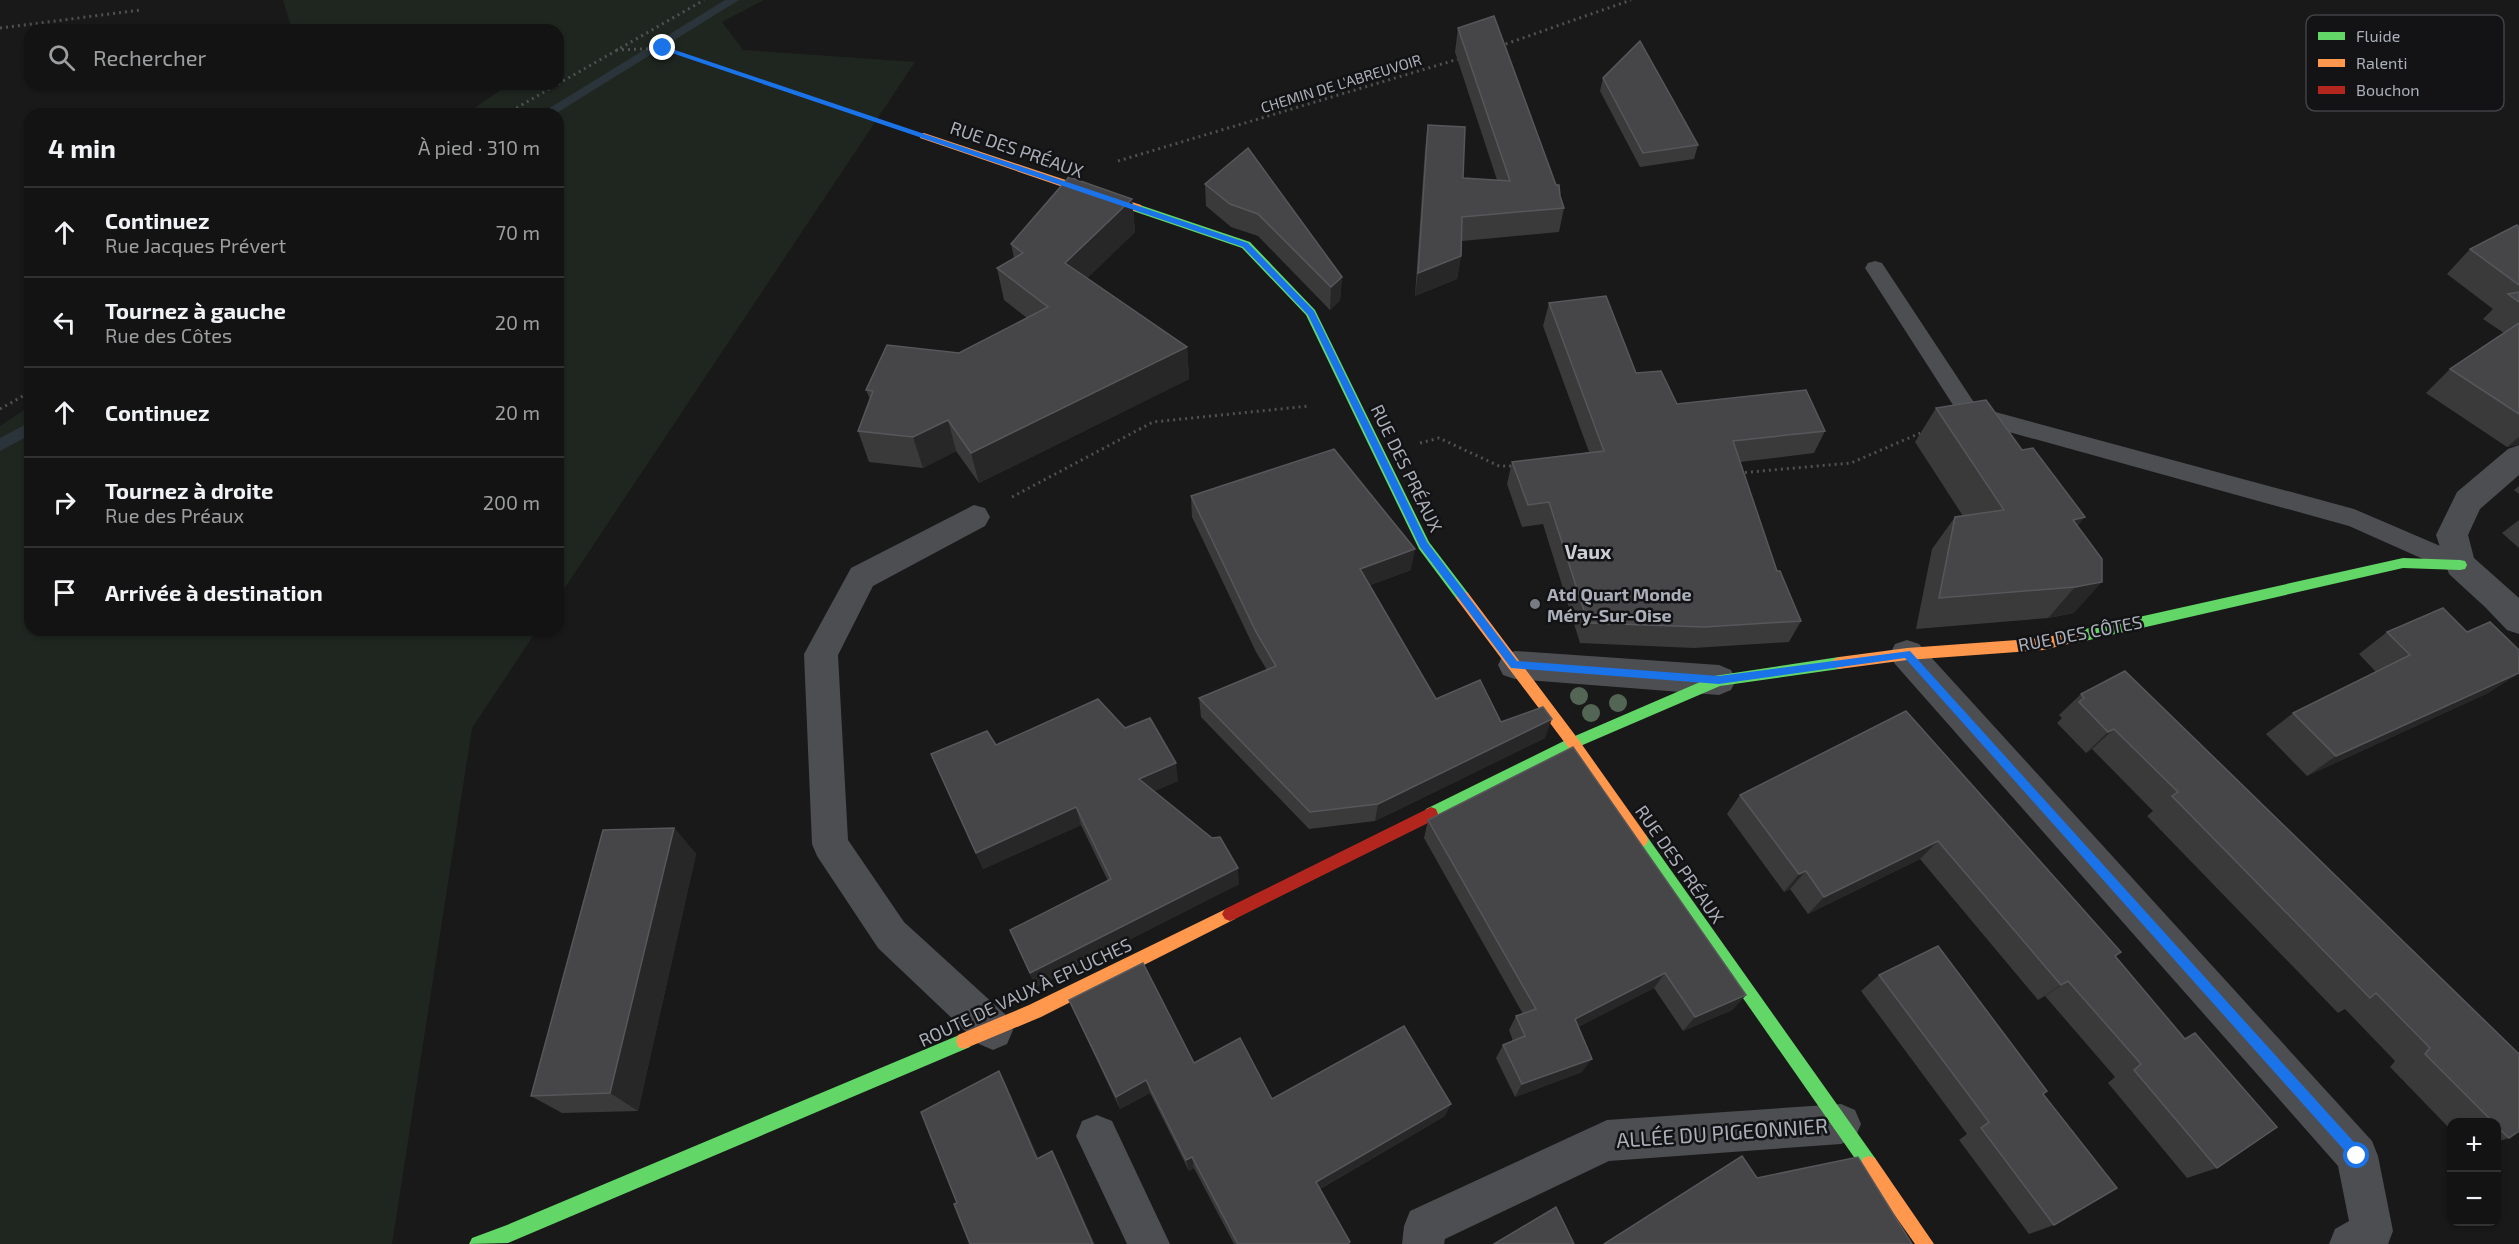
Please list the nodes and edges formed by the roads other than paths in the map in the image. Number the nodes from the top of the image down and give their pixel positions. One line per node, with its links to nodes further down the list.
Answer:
1 (924, 136): 8 (street, RUE DES PRÉAUX)
2 (1875, 268): 5 (lane)
3 (2519, 457): 5 (street)
4 (974, 517): 11 (street)
5 (2460, 565): 6 (street); 7 (street, RUE DES CÔTES)
6 (2519, 620)
7 (1907, 654): 9 (street, RUE DES CÔTES); 18 (street)
8 (1515, 665): 9 (street); 10 (street, RUE DES PRÉAUX)
9 (1719, 680): 10 (street, RUE DES CÔTES)
10 (1573, 743): 11 (street, ROUTE DE VAUX À EPLUCHES); 12 (street, RUE DES PRÉAUX)
11 (993, 1030): 14 (street, ROUTE DE VAUX À EPLUCHES)
12 (1841, 1124): 16 (street, ALLÉE DU PIGEONNIER); 17 (street, RUE DES PRÉAUX)
13 (1097, 1136): 15 (street)
14 (478, 1244)
15 (1149, 1244)
16 (1423, 1244)
17 (1925, 1244)
18 (2350, 1244)

